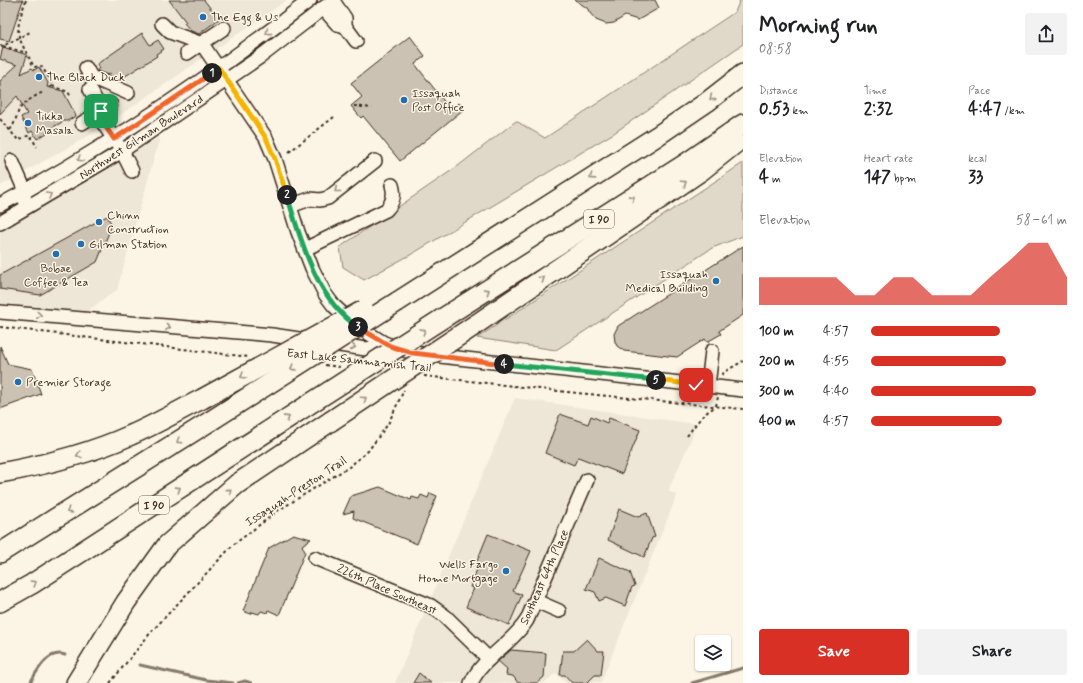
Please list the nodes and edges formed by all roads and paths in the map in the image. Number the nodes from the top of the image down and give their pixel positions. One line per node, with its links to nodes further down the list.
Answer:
1 (26, 0): 7 (path)
2 (310, 0): 14 (street, Northwest Gilman Boulevard, one-way to 14)
3 (329, 2): 8 (street); 16 (street, Northwest Gilman Boulevard)
4 (162, 24): 9 (street)
5 (224, 28): 9 (street)
6 (30, 32): 7 (path)
7 (19, 38): 10 (path); 11 (path)
8 (356, 41)
9 (202, 44): 12 (street); 14 (street)
10 (1, 46): 11 (path)
11 (27, 53): 17 (path)
12 (188, 53)
13 (86, 68): 21 (street)
14 (219, 68): 16 (street); 32 (street, Northwest Gilman Boulevard)
15 (743, 74): 45 (highway, one-way to 45)
16 (227, 80): 34 (street, Northwest Gilman Boulevard); 42 (street)
17 (52, 86): 18 (path); 22 (path)
18 (48, 88)
19 (90, 89): 25 (street)
20 (43, 92): 30 (path)
21 (128, 93)
22 (71, 97)
23 (354, 106): 24 (path)
24 (372, 108)
25 (103, 110): 28 (street); 32 (street)
26 (334, 117): 35 (path)
27 (0, 119): 30 (path)
28 (82, 123)
29 (743, 124): 69 (highway, I 90, one-way to 29, bridge)
30 (10, 130): 33 (path)
31 (743, 138): 65 (highway, one-way to 31, bridge)
32 (114, 139): 34 (street); 40 (street, Northwest Gilman Boulevard, one-way to 40)
33 (37, 147)
34 (122, 151): 38 (street); 43 (street, Northwest Gilman Boulevard, one-way to 34)
35 (289, 152)
36 (12, 161): 40 (street)
37 (375, 161): 42 (street, one-way to 42)
38 (132, 171)
39 (392, 185): 44 (street)
40 (25, 191): 41 (street, Northwest Gilman Boulevard); 43 (street)
41 (0, 204)
42 (290, 206): 44 (street)
43 (1, 222)
44 (306, 249): 48 (street)
45 (392, 300): 63 (highway, one-way to 63, bridge); 66 (highway, one-way to 66, bridge)
46 (0, 312): 48 (street, one-way to 48)
47 (0, 327): 50 (path)
48 (384, 343): 57 (street)
49 (712, 351): 57 (street)
50 (255, 357)
51 (743, 361): 54 (path)
52 (322, 365): 53 (path, East Lake Sammamish Trail)
53 (344, 367)
54 (722, 374)
55 (418, 375): 60 (path, East Lake Sammamish Trail)
56 (406, 386): 74 (path, Issaquah-Preston Trail)
57 (708, 386): 58 (street)
58 (743, 390)
59 (718, 395): 60 (path)
60 (716, 406): 61 (path, East Lake Sammamish Trail); 62 (path)
61 (743, 409)
62 (687, 436)
63 (0, 473)
64 (587, 480): 68 (street, Southeast 64th Place)
65 (200, 517): 72 (highway); 73 (highway)
66 (0, 553)
67 (315, 558): 71 (street, 226th Place Southeast)
68 (536, 601): 70 (street); 71 (street, Southeast 64th Place)
69 (0, 602)
70 (559, 610)
71 (489, 659): 75 (street, Southeast 64th Place)
72 (76, 683)
73 (86, 683)
74 (110, 683)
75 (471, 683)

